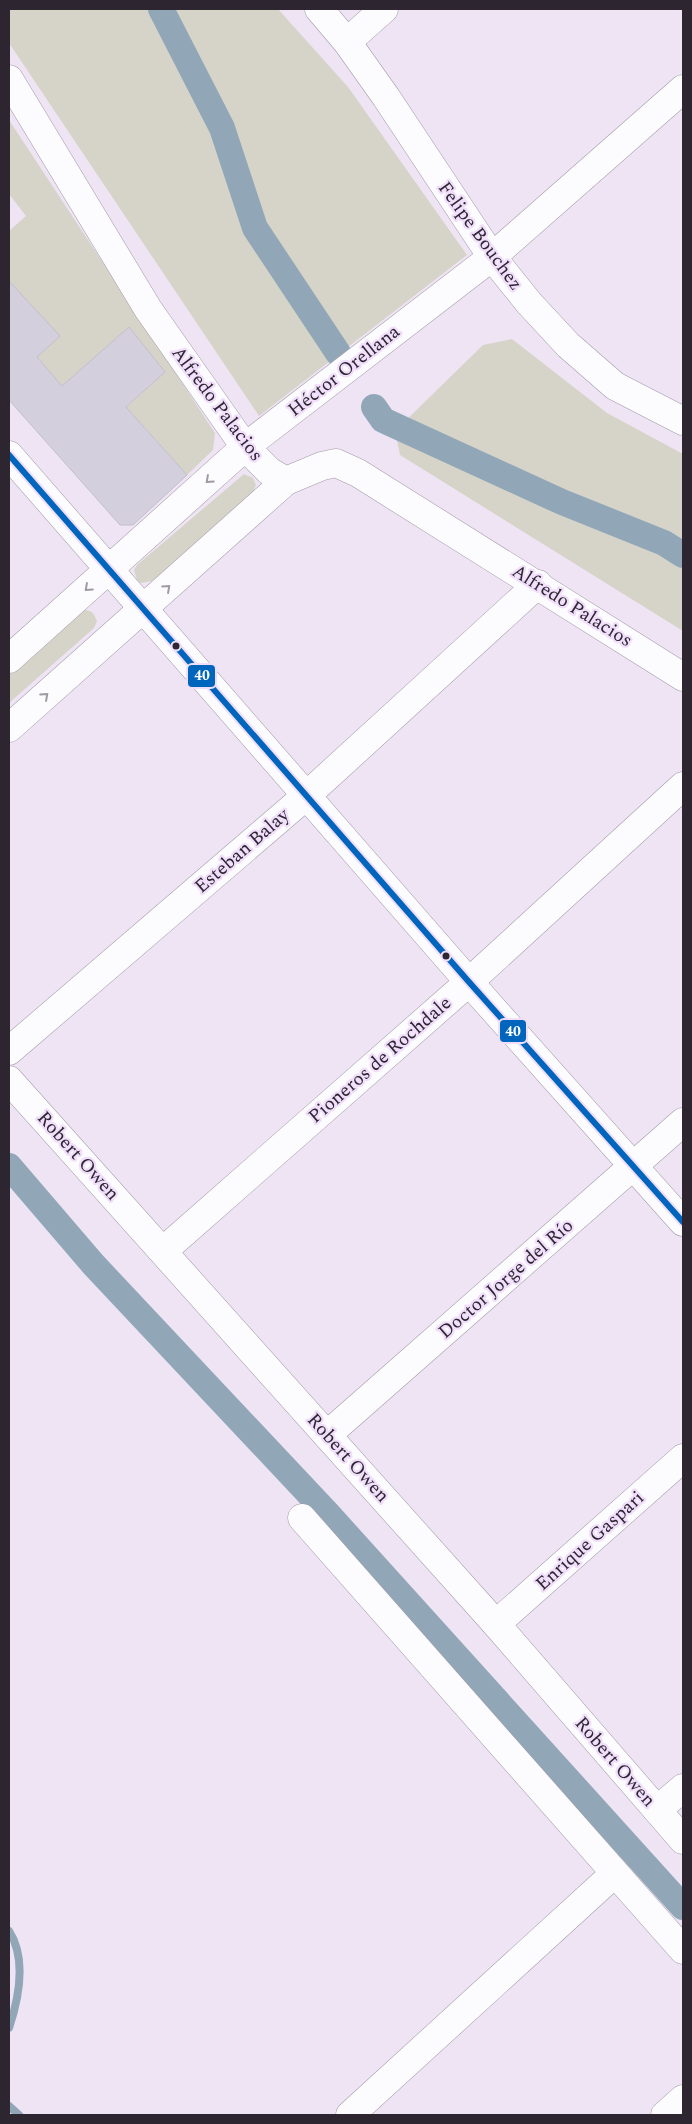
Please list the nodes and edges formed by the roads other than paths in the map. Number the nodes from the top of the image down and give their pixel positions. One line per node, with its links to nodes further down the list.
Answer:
1 (319, 9): 3 (street, Felipe Bouchez)
2 (384, 9): 3 (street)
3 (347, 42): 6 (street, Felipe Bouchez)
4 (9, 79): 8 (street, Alfredo Palacios)
5 (683, 89): 6 (street, Héctor Orellana)
6 (492, 257): 7 (street, Felipe Bouchez); 8 (street, Héctor Orellana)
7 (683, 421)
8 (245, 447): 10 (street, Alfredo Palacios); 11 (street, Héctor Orellana, one-way to 11)
9 (9, 455): 11 (street)
10 (286, 481): 12 (street, Alfredo Palacios); 13 (street, one-way to 10)
11 (109, 570): 13 (street); 14 (street, Héctor Orellana, one-way to 14)
12 (538, 584): 15 (street, Alfredo Palacios); 18 (street, Esteban Balay)
13 (143, 610): 16 (street, one-way to 13); 18 (street)
14 (9, 659)
15 (683, 677)
16 (9, 728)
17 (683, 786): 19 (street, Pioneros de Rochdale)
18 (306, 796): 19 (street); 20 (street, Esteban Balay)
19 (469, 982): 23 (street); 25 (street, Pioneros de Rochdale)
20 (9, 1052)
21 (9, 1080): 25 (street, Robert Owen)
22 (683, 1122): 23 (street, Doctor Jorge del Río)
23 (635, 1166): 24 (street); 26 (street, Doctor Jorge del Río)
24 (683, 1222)
25 (163, 1251): 26 (street, Robert Owen)
26 (327, 1435): 29 (street, Robert Owen)
27 (683, 1458): 29 (street, Enrique Gaspari)
28 (302, 1518): 33 (street)
29 (496, 1624): 31 (street, Robert Owen)
30 (683, 1788): 31 (street)
31 (657, 1810): 32 (street, Robert Owen)
32 (683, 1840)
33 (614, 1874): 34 (street); 36 (street)
34 (683, 1950)
35 (683, 2099): 37 (street)
36 (350, 2115)
37 (665, 2115)

